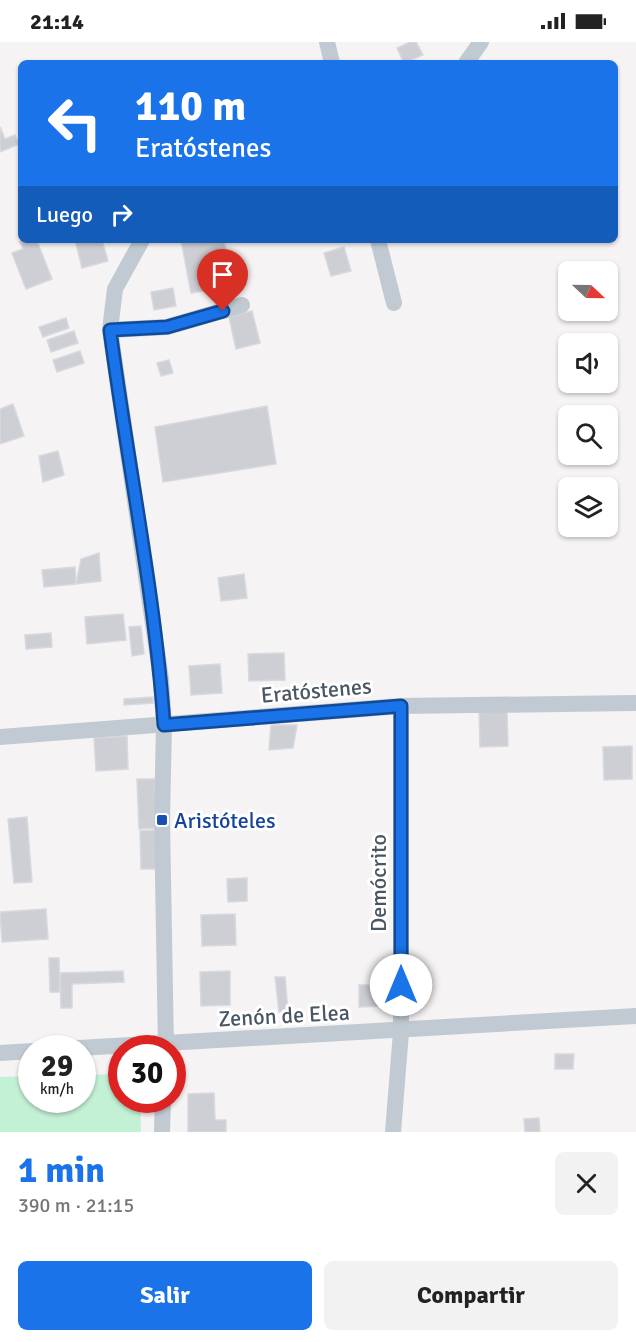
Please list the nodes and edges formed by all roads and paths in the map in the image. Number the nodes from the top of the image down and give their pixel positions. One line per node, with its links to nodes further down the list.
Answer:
1 (327, 42): 3 (street)
2 (481, 42): 4 (street)
3 (331, 60)
4 (468, 60)
5 (140, 243): 9 (street)
6 (379, 243): 7 (street)
7 (394, 303)
8 (242, 305): 9 (street)
9 (110, 330): 12 (street)
10 (636, 703): 11 (street, Eratóstenes)
11 (401, 706): 12 (street, Eratóstenes); 15 (street, Demócrito)
12 (164, 725): 13 (street, Eratóstenes); 16 (street)
13 (0, 737)
14 (636, 1016): 15 (street, Zenón de Elea)
15 (401, 1032): 17 (street, Zenón de Elea); 22 (street, Demócrito)
16 (166, 1035)
17 (186, 1045)
18 (18, 1052): 19 (street)
19 (0, 1053)
20 (163, 1113): 21 (street)
21 (162, 1132)
22 (393, 1132)

